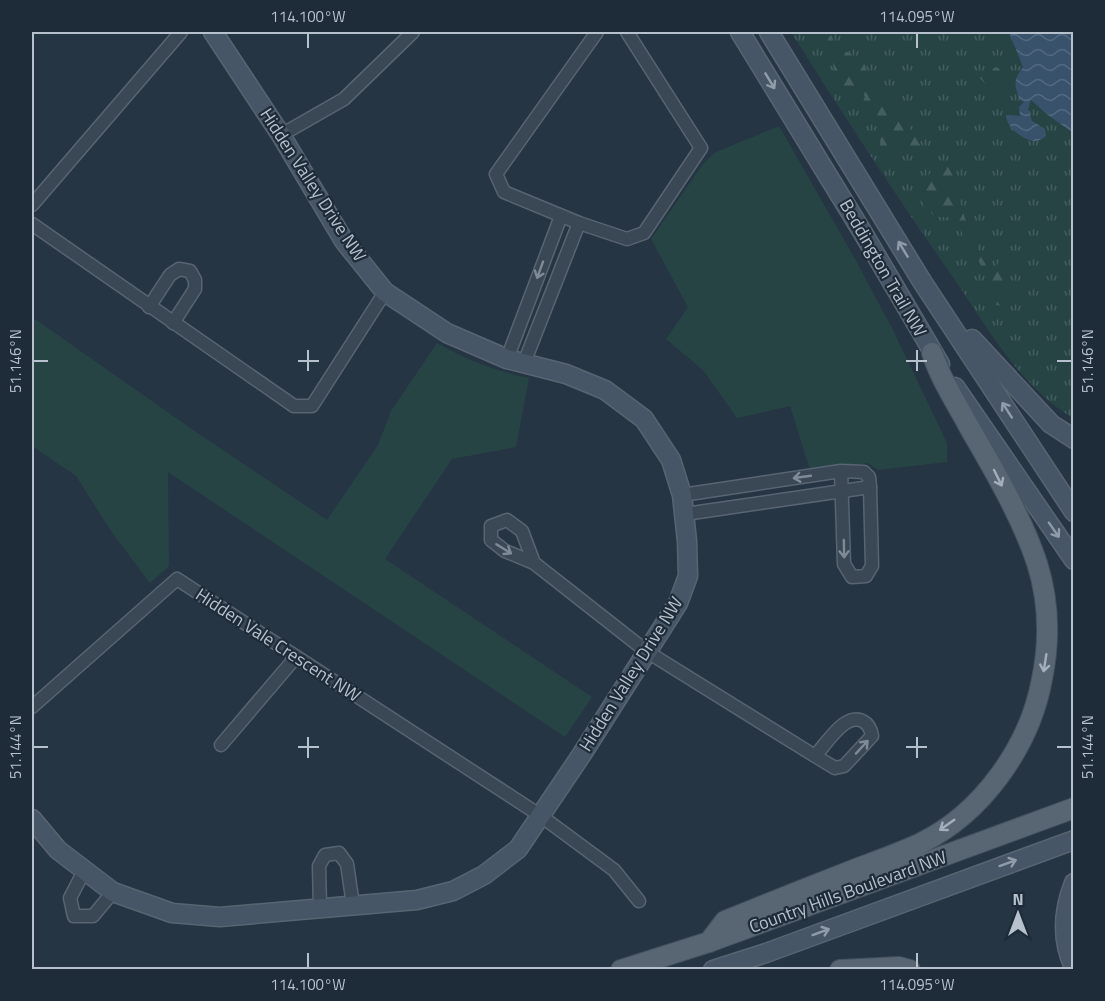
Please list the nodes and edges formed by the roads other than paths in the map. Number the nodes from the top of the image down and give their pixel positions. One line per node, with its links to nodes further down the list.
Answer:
1 (181, 32): 9 (street)
2 (213, 32): 8 (main road, Hidden Valley Drive NW)
3 (413, 32): 8 (street)
4 (597, 32): 10 (street)
5 (627, 32): 11 (street)
6 (740, 32): 17 (main road, Beddington Trail NW, one-way to 17)
7 (768, 32): 14 (main road, Beddington Trail NW, one-way to 7)
8 (281, 135): 13 (main road, Hidden Valley Drive NW)
9 (32, 205)
10 (561, 216): 11 (street); 18 (street, one-way to 18)
11 (579, 223): 18 (street)
12 (32, 224): 15 (street)
13 (385, 292): 16 (street); 18 (main road, Hidden Valley Drive NW)
14 (935, 298): 19 (main road); 24 (main road, Beddington Trail NW, one-way to 14)
15 (149, 307): 16 (street); 16 (street)
16 (173, 323)
17 (932, 352): 26 (main road, Beddington Trail NW, one-way to 26); 43 (main road, one-way to 43)
18 (516, 361): 23 (main road, Hidden Valley Drive NW)
19 (1074, 439)
20 (841, 471): 21 (street); 22 (street); 23 (street, one-way to 23)
21 (870, 487): 22 (street); 22 (street, one-way to 21)
22 (842, 491): 25 (street)
23 (682, 495): 25 (main road, Hidden Valley Drive NW)
24 (1074, 512)
25 (685, 514): 28 (main road, Hidden Valley Drive NW)
26 (1074, 560)
27 (534, 563): 28 (street)
28 (646, 651): 32 (street); 34 (main road, Hidden Valley Drive NW)
29 (296, 657): 30 (street, Hidden Vale Crescent NW); 31 (street); 34 (street, Hidden Vale Crescent NW)
30 (32, 707)
31 (221, 745)
32 (815, 756): 32 (street, one-way to 32)
33 (1071, 810): 43 (main road, Country Hills Boulevard NW)
34 (541, 816): 40 (street, Hidden Vale Crescent NW); 41 (main road, Hidden Valley Drive NW)
35 (32, 819): 37 (main road, Hidden Valley Drive NW)
36 (1074, 840): 46 (main road, Country Hills Boulevard NW, one-way to 36)
37 (84, 871): 39 (main road, Hidden Valley Drive NW); 39 (street)
38 (1074, 883): 44 (main road)
39 (113, 892): 42 (main road, Hidden Valley Drive NW)
40 (639, 901)
41 (352, 905): 42 (main road, Hidden Valley Drive NW); 42 (street)
42 (320, 908)
43 (709, 942): 45 (main road, Country Hills Boulevard NW)
44 (1074, 967)
45 (621, 969)
46 (713, 969)
47 (840, 969): 48 (main road)
48 (910, 969)

